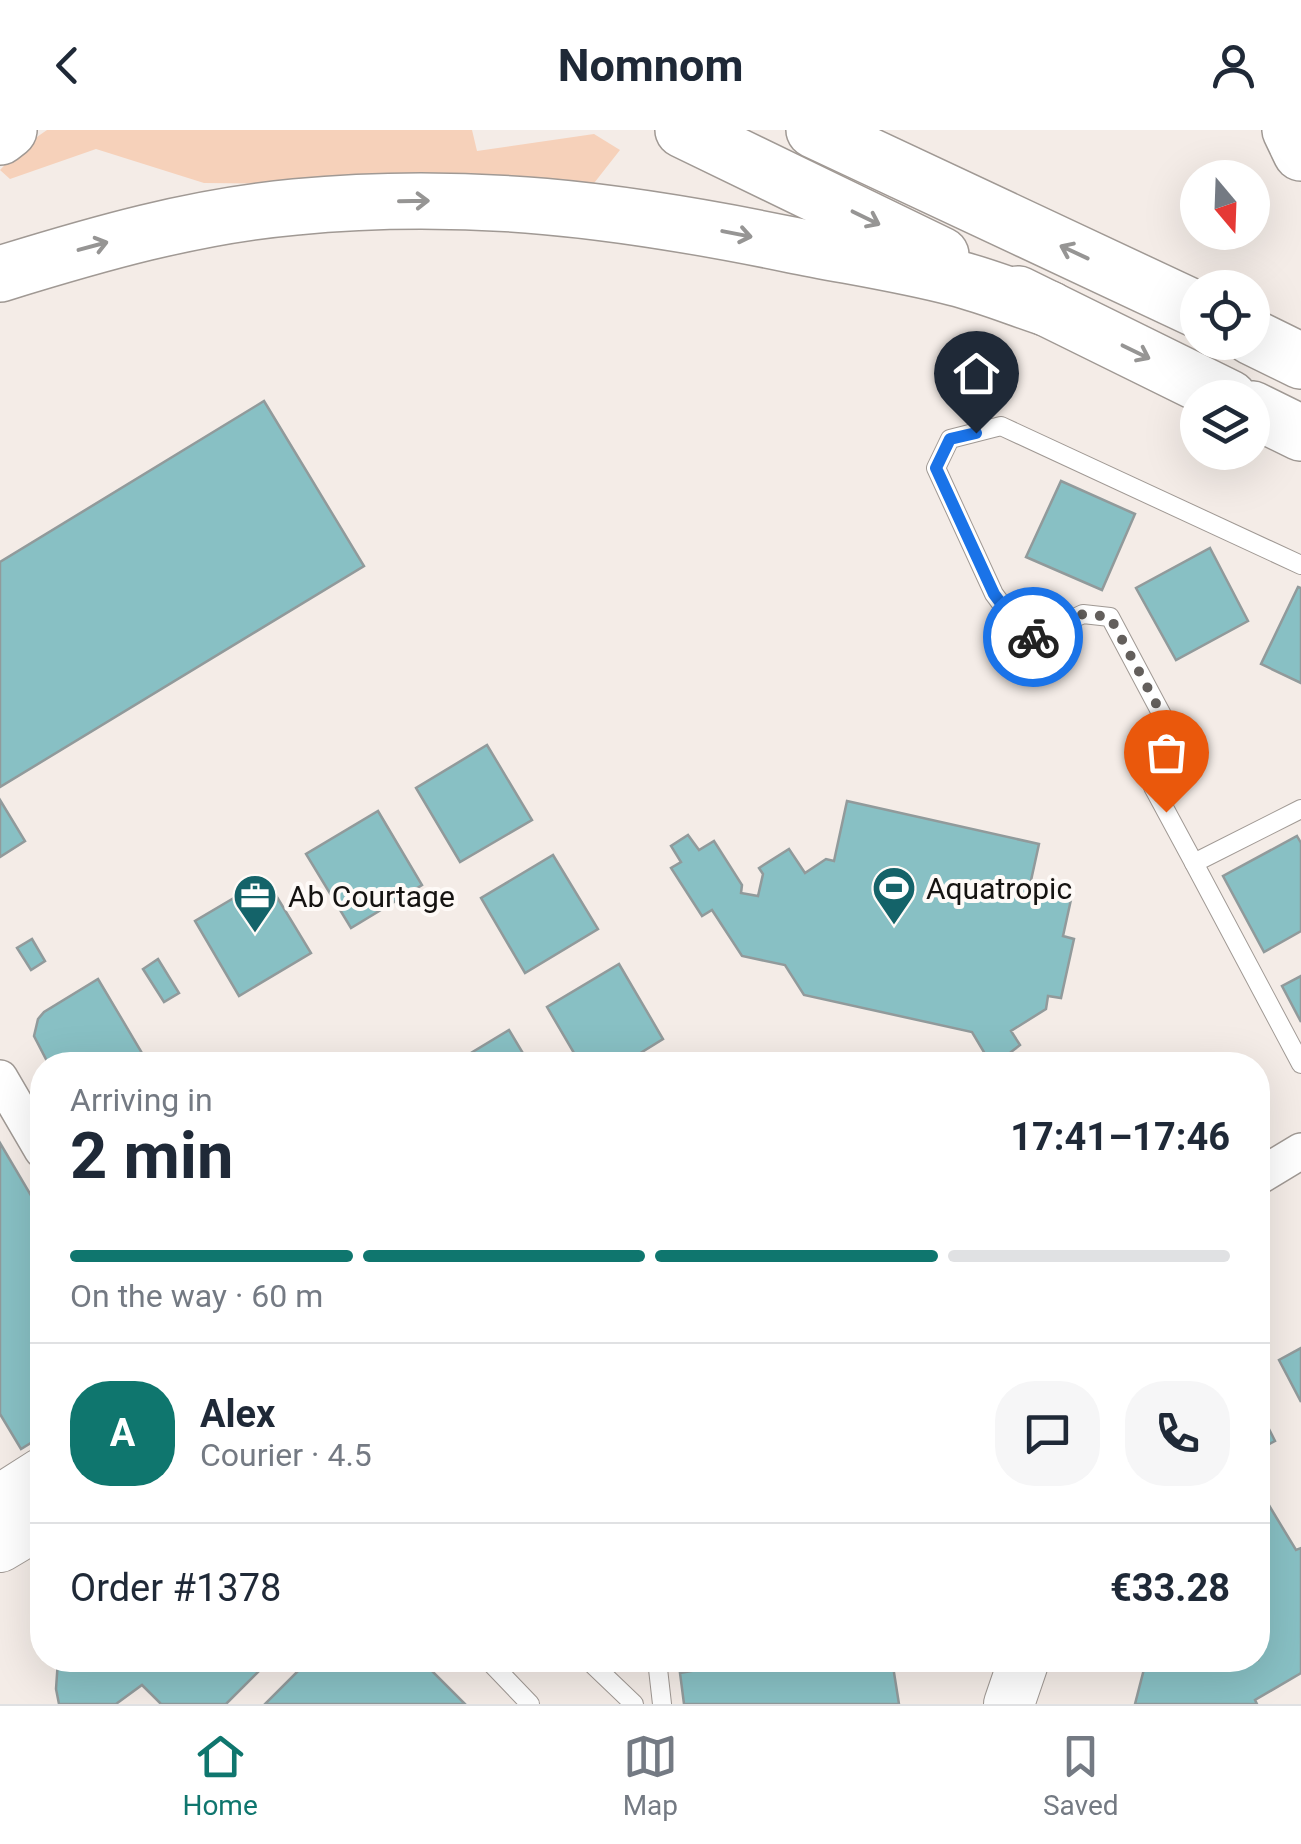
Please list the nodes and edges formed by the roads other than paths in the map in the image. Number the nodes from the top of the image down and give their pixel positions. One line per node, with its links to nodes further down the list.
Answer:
1 (9, 130): 5 (highway)
2 (683, 130): 9 (highway, one-way to 9)
3 (814, 130): 8 (highway, one-way to 3)
4 (1290, 130): 6 (highway)
5 (0, 137)
6 (1301, 152)
7 (0, 274): 9 (highway, one-way to 9)
8 (1180, 302)
9 (1049, 309): 12 (highway, one-way to 12)
10 (1270, 346): 11 (highway)
11 (1301, 361)
12 (1193, 380)
13 (1270, 418): 14 (highway)
14 (1301, 433)
15 (1301, 565): 17 (lane)
16 (1301, 809): 17 (lane)
17 (1194, 863): 18 (lane)
18 (1301, 1064)
19 (0, 1078): 20 (street)
20 (30, 1129)
21 (1301, 1151): 22 (street)
22 (1270, 1170)
23 (30, 1481): 24 (street)
24 (0, 1500)
25 (30, 1529): 26 (street)
26 (0, 1547)
27 (499, 1672): 31 (lane)
28 (601, 1672): 32 (lane)
29 (658, 1672): 33 (lane)
30 (1020, 1672): 34 (street)
31 (530, 1704)
32 (634, 1704)
33 (662, 1704)
34 (1009, 1704)

